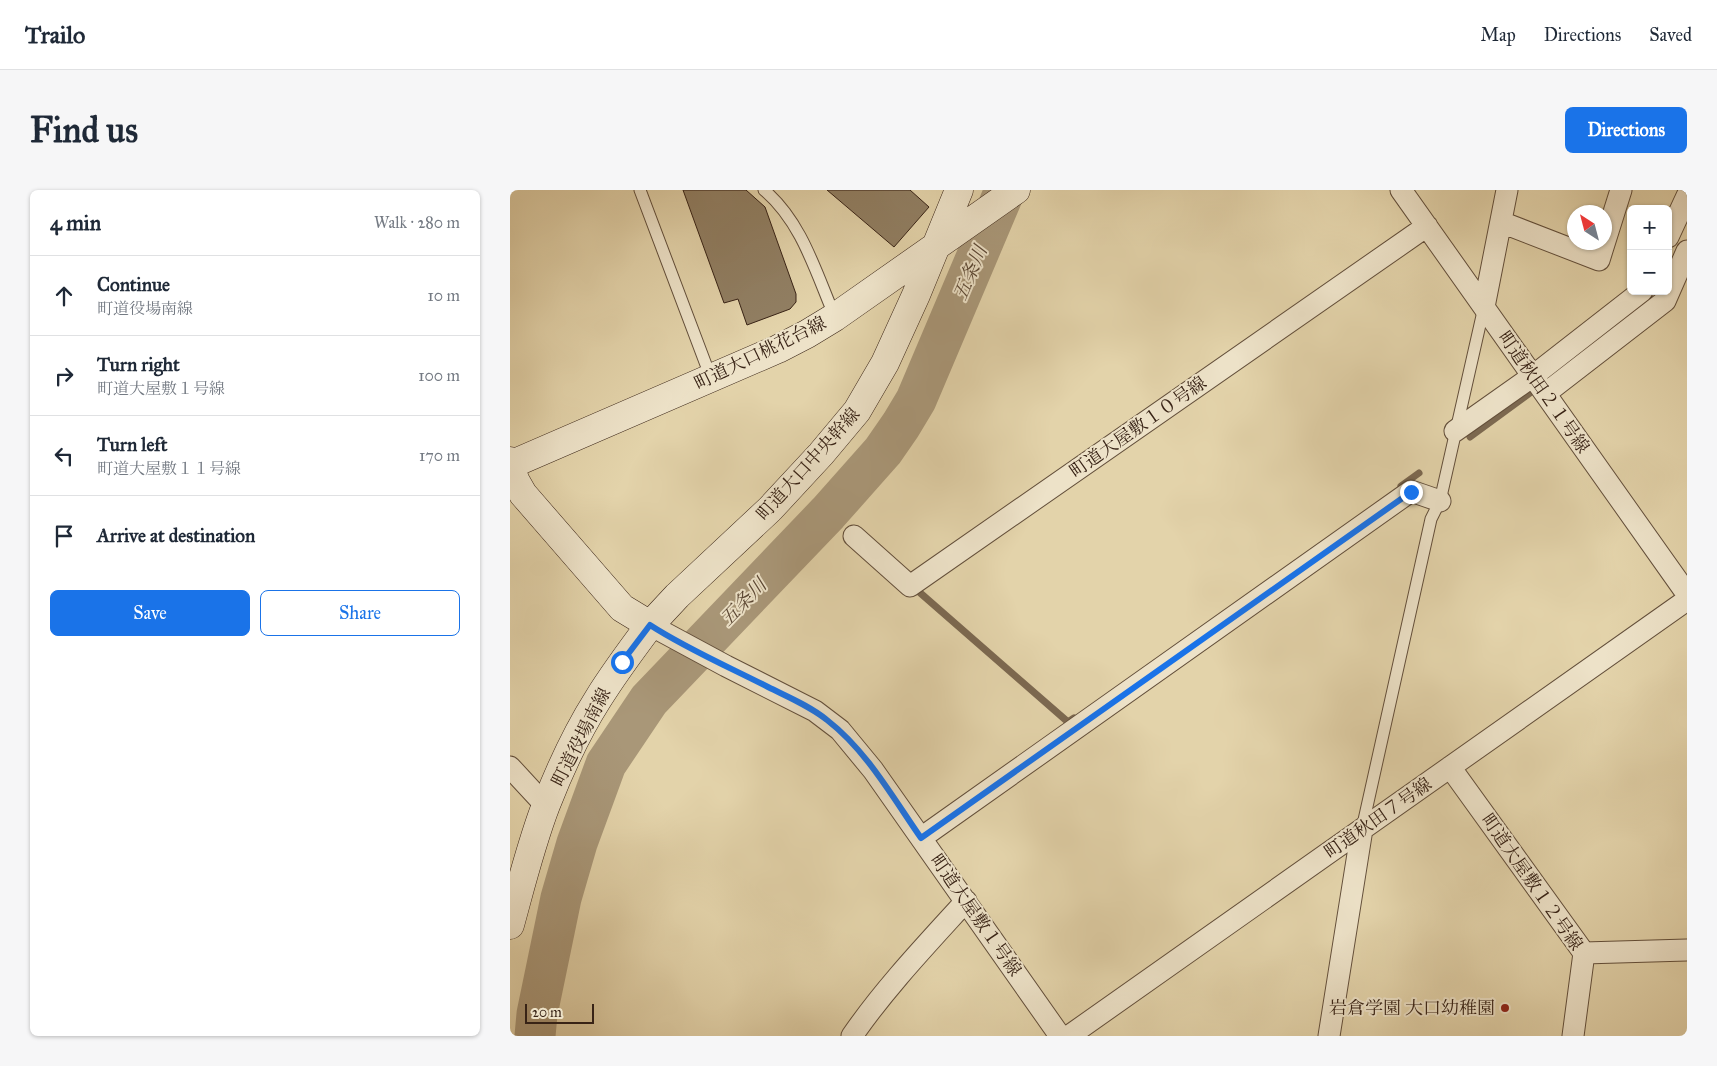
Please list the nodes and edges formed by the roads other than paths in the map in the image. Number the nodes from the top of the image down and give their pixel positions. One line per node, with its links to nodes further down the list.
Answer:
1 (640, 190): 18 (lane)
2 (764, 190): 16 (lane)
3 (959, 190): 12 (street, 町道大口中央幹線)
4 (1016, 190): 12 (street, 町道大口桃花台線)
5 (1401, 190): 10 (street, 町道秋田２１号線)
6 (1507, 190): 9 (street)
7 (1621, 190): 9 (street)
8 (1687, 196): 11 (street)
9 (1501, 222): 15 (street)
10 (1427, 226): 15 (street, 町道秋田２１号線); 23 (street, 町道大屋敷１０号線)
11 (1672, 228)
12 (936, 245): 16 (street, 町道大口桃花台線); 26 (street, 町道大口中央幹線)
13 (1687, 251): 19 (street)
14 (1637, 295): 17 (street)
15 (1484, 308): 17 (street, 町道秋田２１号線); 20 (lane)
16 (835, 317): 18 (street, 町道大口桃花台線)
17 (1533, 376): 19 (street, 町道秋田２１号線); 20 (street)
18 (711, 378): 21 (street, 町道大口桃花台線)
19 (1546, 394): 24 (street, 町道秋田２１号線)
20 (1455, 431): 22 (lane)
21 (510, 464): 26 (street)
22 (1440, 501): 30 (lane); 31 (street)
23 (854, 536)
24 (1687, 594)
25 (1687, 600): 28 (street, 町道秋田７号線)
26 (650, 625): 29 (street, 町道役場南線); 31 (street, 町道大屋敷１号線)
27 (510, 767): 29 (street)
28 (1450, 767): 30 (street, 町道秋田７号線); 35 (street, 町道大屋敷１２号線)
29 (546, 806): 33 (street, 町道役場南線)
30 (1362, 828): 38 (street, 町道秋田７号線); 39 (street)
31 (921, 838): 32 (street, 町道大屋敷１号線)
32 (966, 901): 36 (street); 37 (street, 町道大屋敷１号線)
33 (510, 925)
34 (1687, 950): 35 (street)
35 (1584, 954): 40 (street, 町道大屋敷１２号線)
36 (852, 1036)
37 (1060, 1036)
38 (1069, 1036)
39 (1329, 1036)
40 (1573, 1036)

